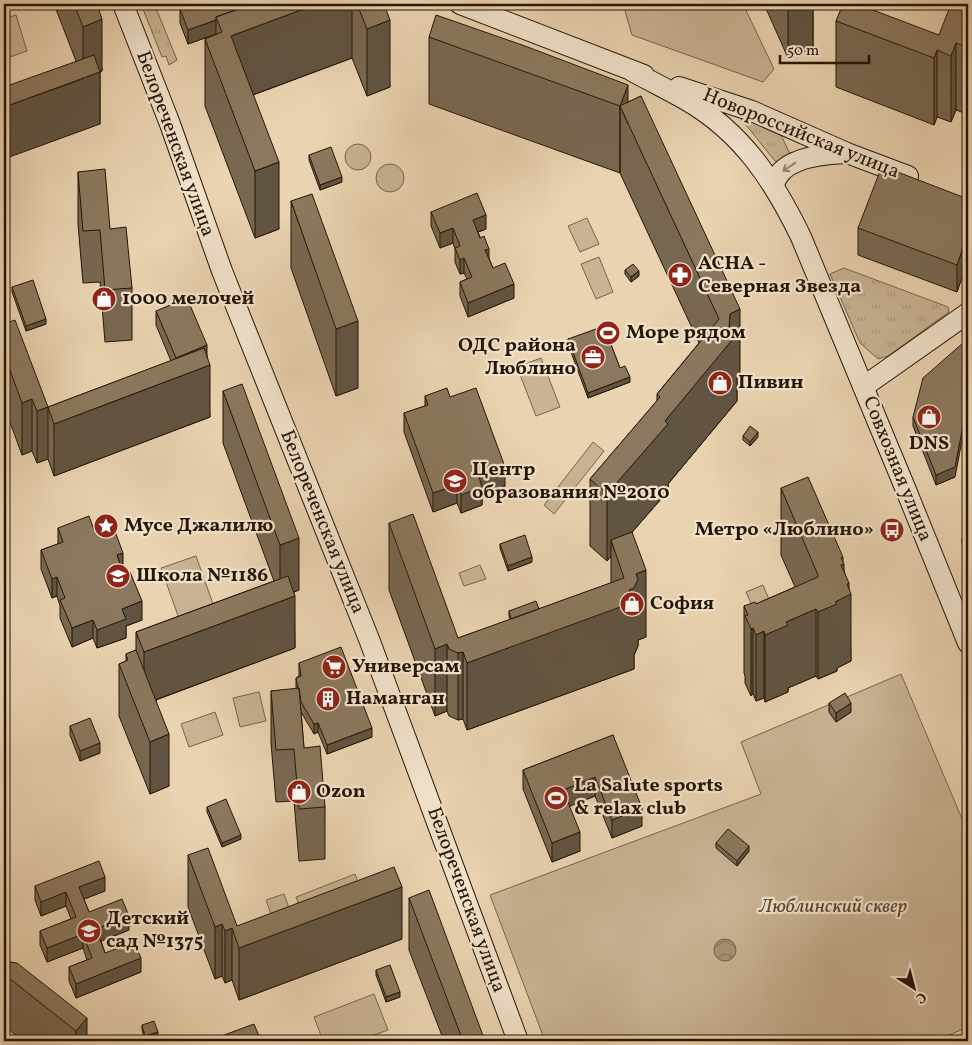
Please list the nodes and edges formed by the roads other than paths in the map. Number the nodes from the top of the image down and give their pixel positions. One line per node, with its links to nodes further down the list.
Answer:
1 (123, 4): 10 (street, Белореченская улица)
2 (460, 4): 3 (street, Новороссийская улица)
3 (632, 71): 4 (street, Новороссийская улица); 6 (street, Новороссийская улица)
4 (847, 152): 5 (street, Новороссийская улица); 6 (street, one-way to 6)
5 (924, 183)
6 (774, 186): 8 (street, Новороссийская улица)
7 (968, 313): 8 (street, Совхозная улица)
8 (863, 387): 9 (street, Совхозная улица)
9 (968, 643)
10 (518, 1041)

